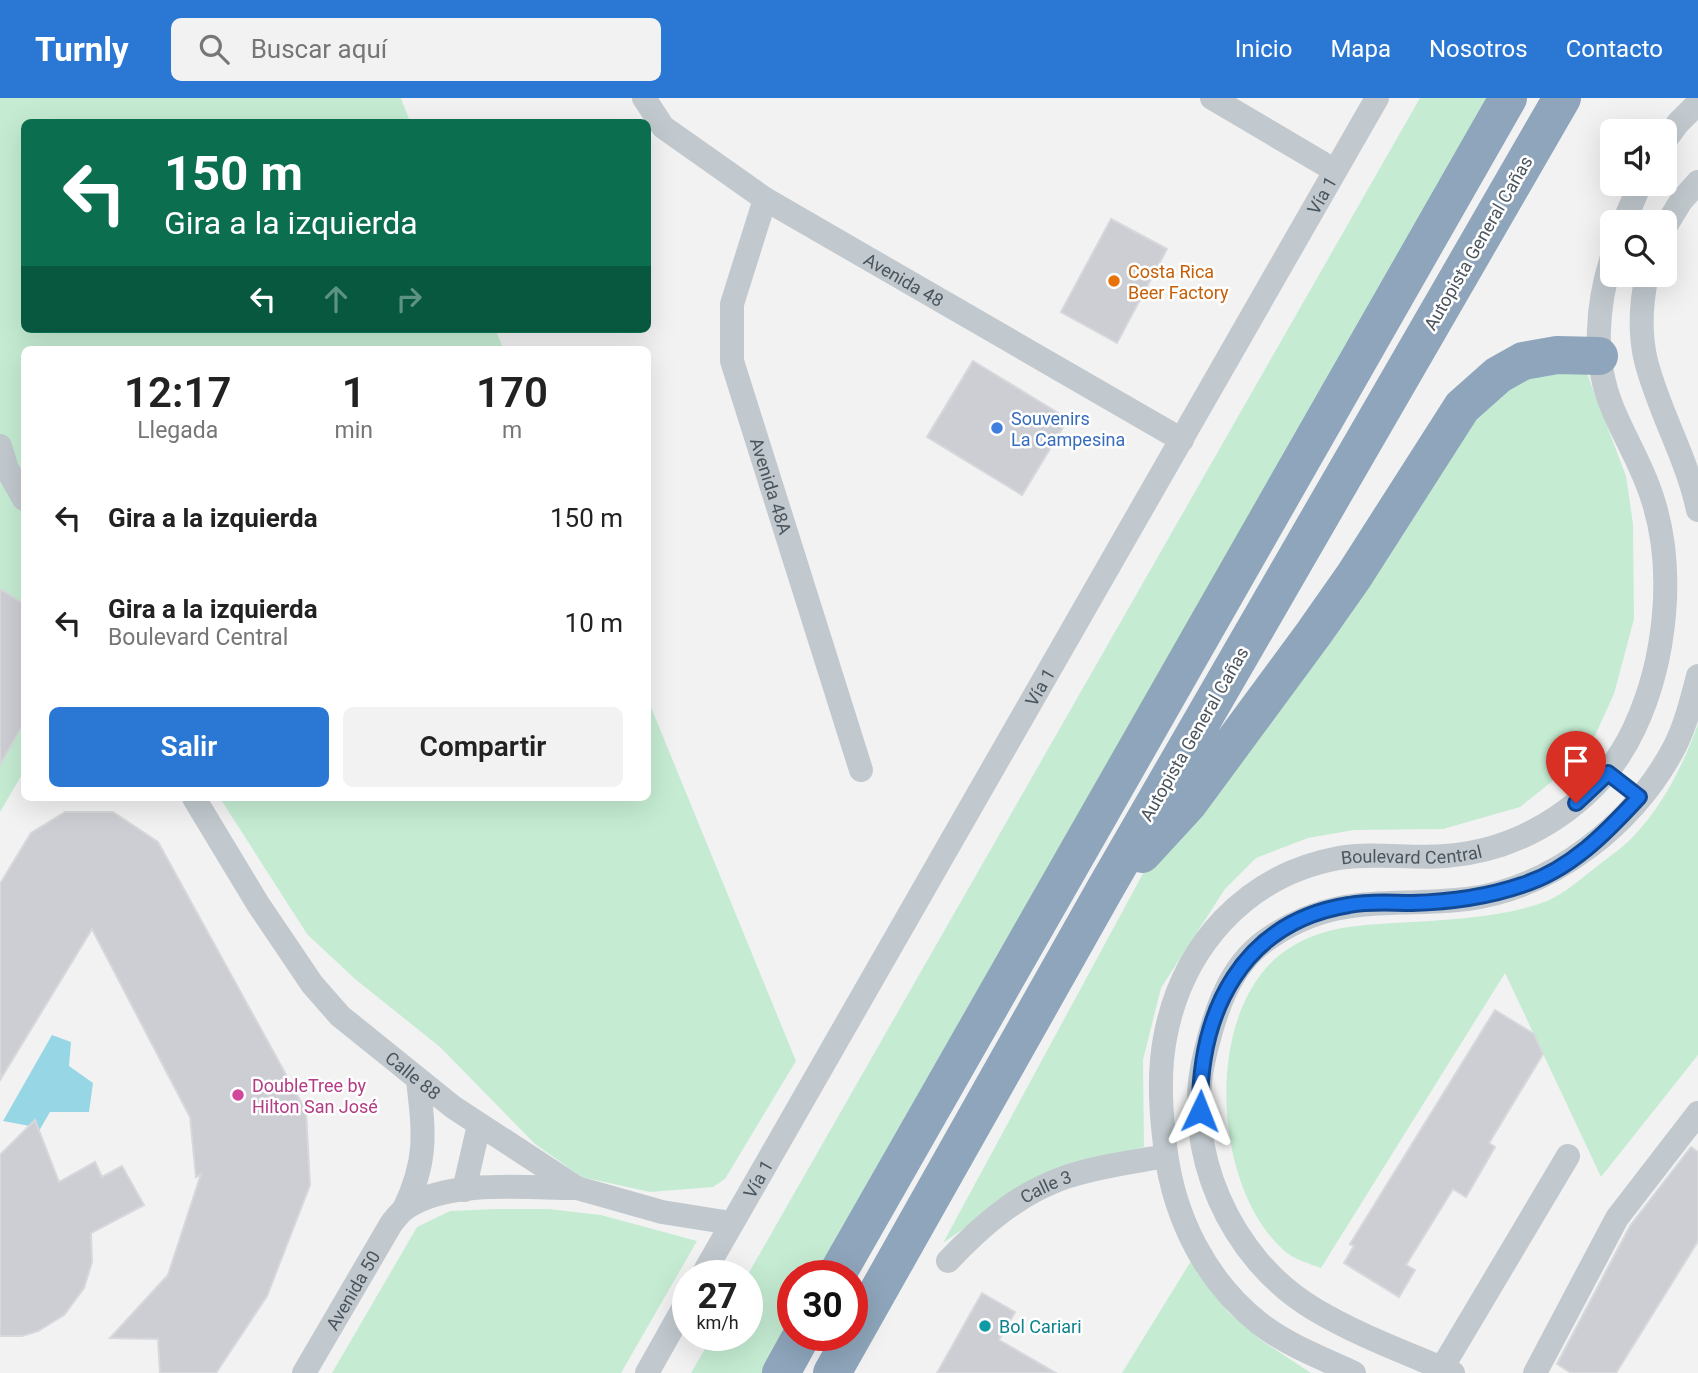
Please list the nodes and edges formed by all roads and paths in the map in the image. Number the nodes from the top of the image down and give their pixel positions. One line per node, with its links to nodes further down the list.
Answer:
1 (644, 98): 10 (street, Avenida 48)
2 (1212, 98): 8 (street)
3 (1377, 98): 8 (street, Vía 1)
4 (1508, 98): 38 (highway)
5 (1562, 98): 24 (highway, Autopista General Cañas)
6 (1698, 103): 7 (street)
7 (1677, 124)
8 (1334, 170): 15 (street, Vía 1)
9 (1698, 182): 11 (street)
10 (765, 199): 15 (street, Avenida 48); 20 (street, Avenida 48A)
11 (1676, 210)
12 (1603, 287): 14 (street, Boulevard Central)
13 (1645, 287): 18 (street)
14 (1599, 356): 21 (street, Boulevard Central); 24 (highway)
15 (1182, 440): 36 (street, Vía 1)
16 (0, 446): 17 (street)
17 (21, 494)
18 (1698, 510)
19 (1698, 676): 22 (street)
20 (861, 770)
21 (1608, 773): 22 (street); 29 (street, Boulevard Central)
22 (1639, 797): 28 (street)
23 (196, 801): 25 (street, Calle 88)
24 (1105, 889): 46 (highway, Autopista General Cañas)
25 (418, 1080): 27 (street, Calle 88); 35 (street, Avenida 50)
26 (1698, 1113): 48 (street)
27 (479, 1125): 32 (street, Calle 88); 33 (street)
28 (1200, 1127): 29 (street, Calle 3); 31 (street)
29 (1165, 1144): 34 (street, Boulevard Central); 39 (street, Calle 3)
30 (1567, 1156): 42 (street)
31 (1213, 1185): 34 (street); 42 (street)
32 (577, 1188): 33 (street, Avenida 50); 36 (street, Calle 88)
33 (464, 1189): 35 (street, Avenida 50)
34 (1175, 1197): 47 (street, Boulevard Central)
35 (404, 1209): 43 (street, Avenida 50)
36 (732, 1223): 37 (street, Vía 1)
37 (711, 1260)
38 (845, 1260)
39 (948, 1261)
40 (672, 1328): 44 (street)
41 (793, 1351): 45 (highway)
42 (1448, 1370)
43 (304, 1373)
44 (647, 1373)
45 (781, 1373)
46 (832, 1373)
47 (1354, 1373)
48 (1535, 1373)

